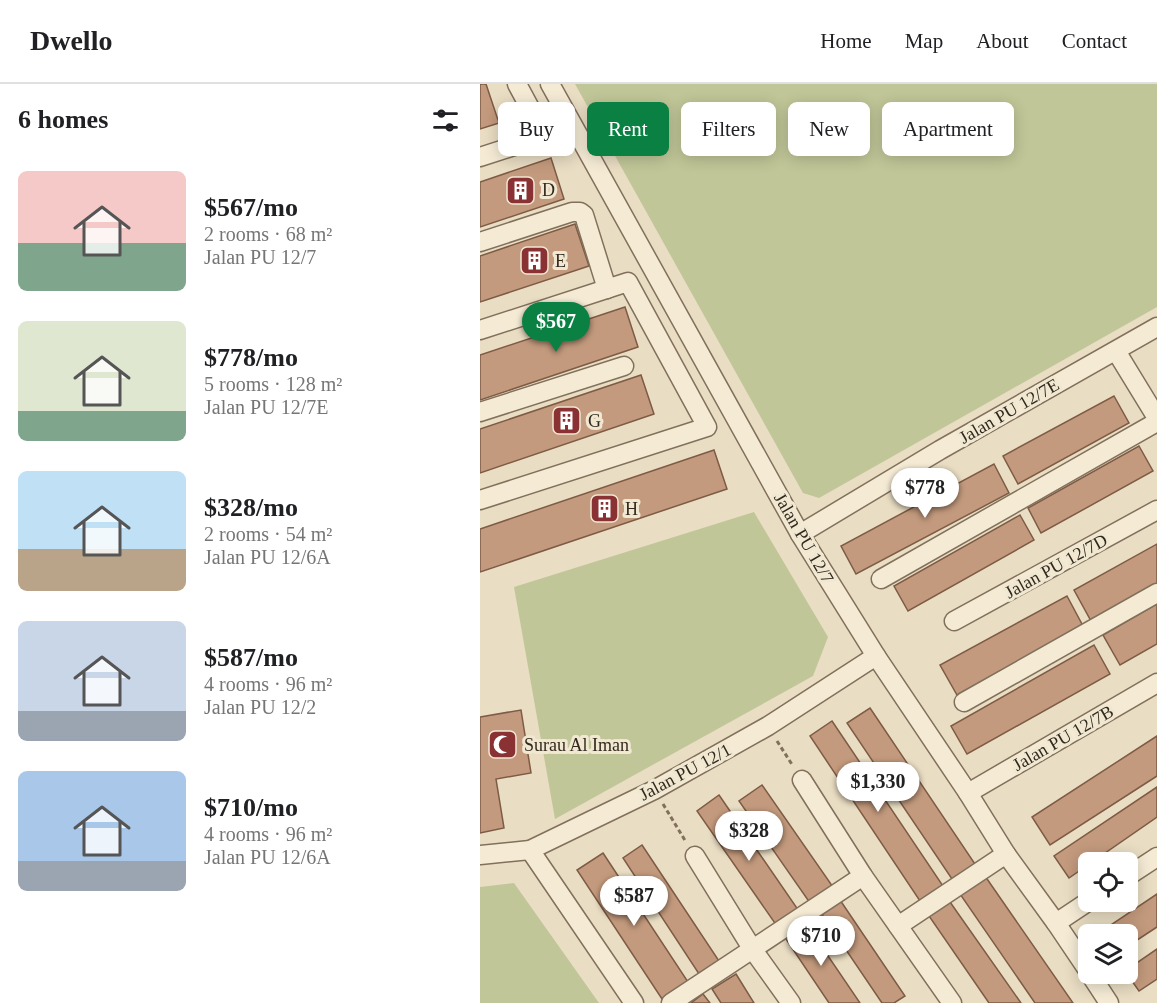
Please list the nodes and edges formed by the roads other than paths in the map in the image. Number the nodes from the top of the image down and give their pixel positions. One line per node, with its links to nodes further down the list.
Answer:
1 (517, 84): 3 (street)
2 (550, 84): 14 (street, Jalan PU 12/7)
3 (480, 157)
4 (480, 242): 5 (street)
5 (607, 289): 7 (street); 12 (street)
6 (1157, 327): 8 (street, Jalan PU 12/7E)
7 (480, 330)
8 (1116, 351): 11 (street); 14 (street, Jalan PU 12/7E)
9 (624, 366): 10 (street)
10 (480, 412)
11 (1157, 420): 15 (street)
12 (480, 500)
13 (1157, 510): 17 (street, Jalan PU 12/7D)
14 (800, 534): 18 (street, Jalan PU 12/7)
15 (881, 579)
16 (1157, 593): 20 (street)
17 (954, 621)
18 (876, 656): 22 (street, Jalan PU 12/7); 23 (street, Jalan PU 12/1)
19 (1156, 686): 22 (street, Jalan PU 12/7B)
20 (964, 702)
21 (802, 780): 29 (street)
22 (968, 793): 24 (street, Jalan PU 12/7)
23 (530, 850): 25 (street, Jalan PU 12/1); 36 (street)
24 (1006, 854): 31 (street, Jalan PU 12/7); 32 (street)
25 (480, 855)
26 (695, 856): 33 (street)
27 (1157, 857): 28 (street)
28 (1138, 869)
29 (863, 876): 32 (street); 33 (street)
30 (1078, 909): 31 (street)
31 (1056, 923): 34 (street, Jalan PU 12/7)
32 (898, 926): 39 (street)
33 (753, 950): 37 (street); 38 (street)
34 (1078, 956)
35 (1096, 984): 40 (street, Jalan PU 12/7)
36 (634, 1003)
37 (671, 1003)
38 (791, 1003)
39 (952, 1003)
40 (1109, 1003)

